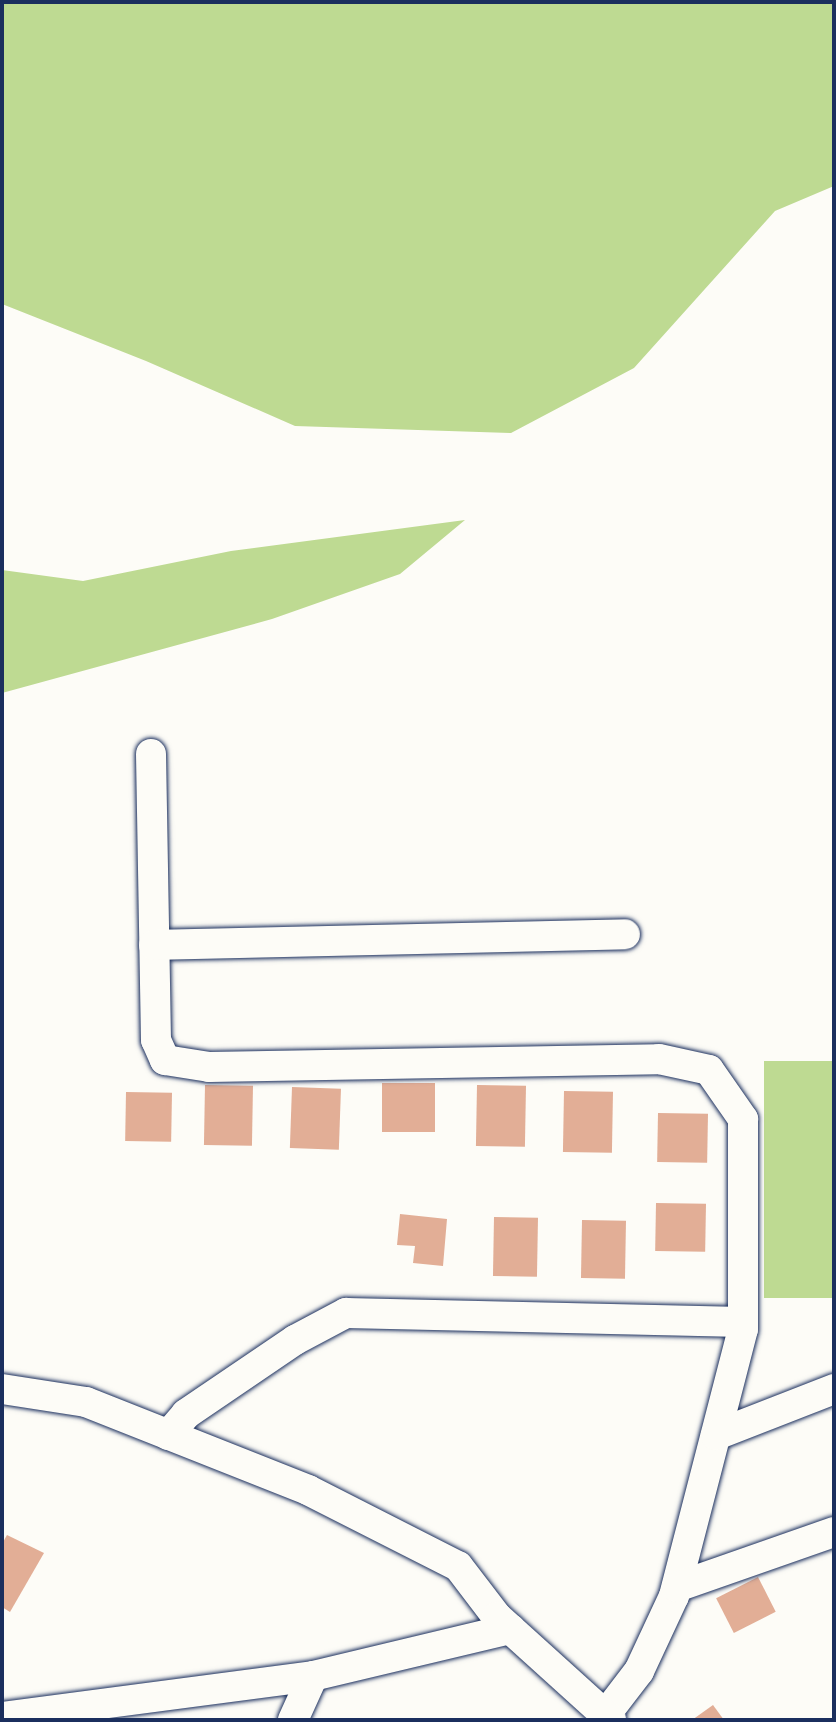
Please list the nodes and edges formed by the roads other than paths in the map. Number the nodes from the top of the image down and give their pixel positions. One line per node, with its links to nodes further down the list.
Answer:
1 (151, 754): 3 (street)
2 (625, 934): 3 (street)
3 (154, 945): 4 (street)
4 (743, 1322): 7 (street); 8 (street)
5 (2, 1389): 7 (street)
6 (834, 1389): 8 (street)
7 (168, 1435): 11 (street)
8 (716, 1435): 10 (street)
9 (834, 1532): 10 (street)
10 (677, 1587): 14 (street)
11 (510, 1629): 12 (street); 14 (street)
12 (313, 1676): 13 (street); 15 (street)
13 (2, 1717)
14 (609, 1717)
15 (293, 1720)

